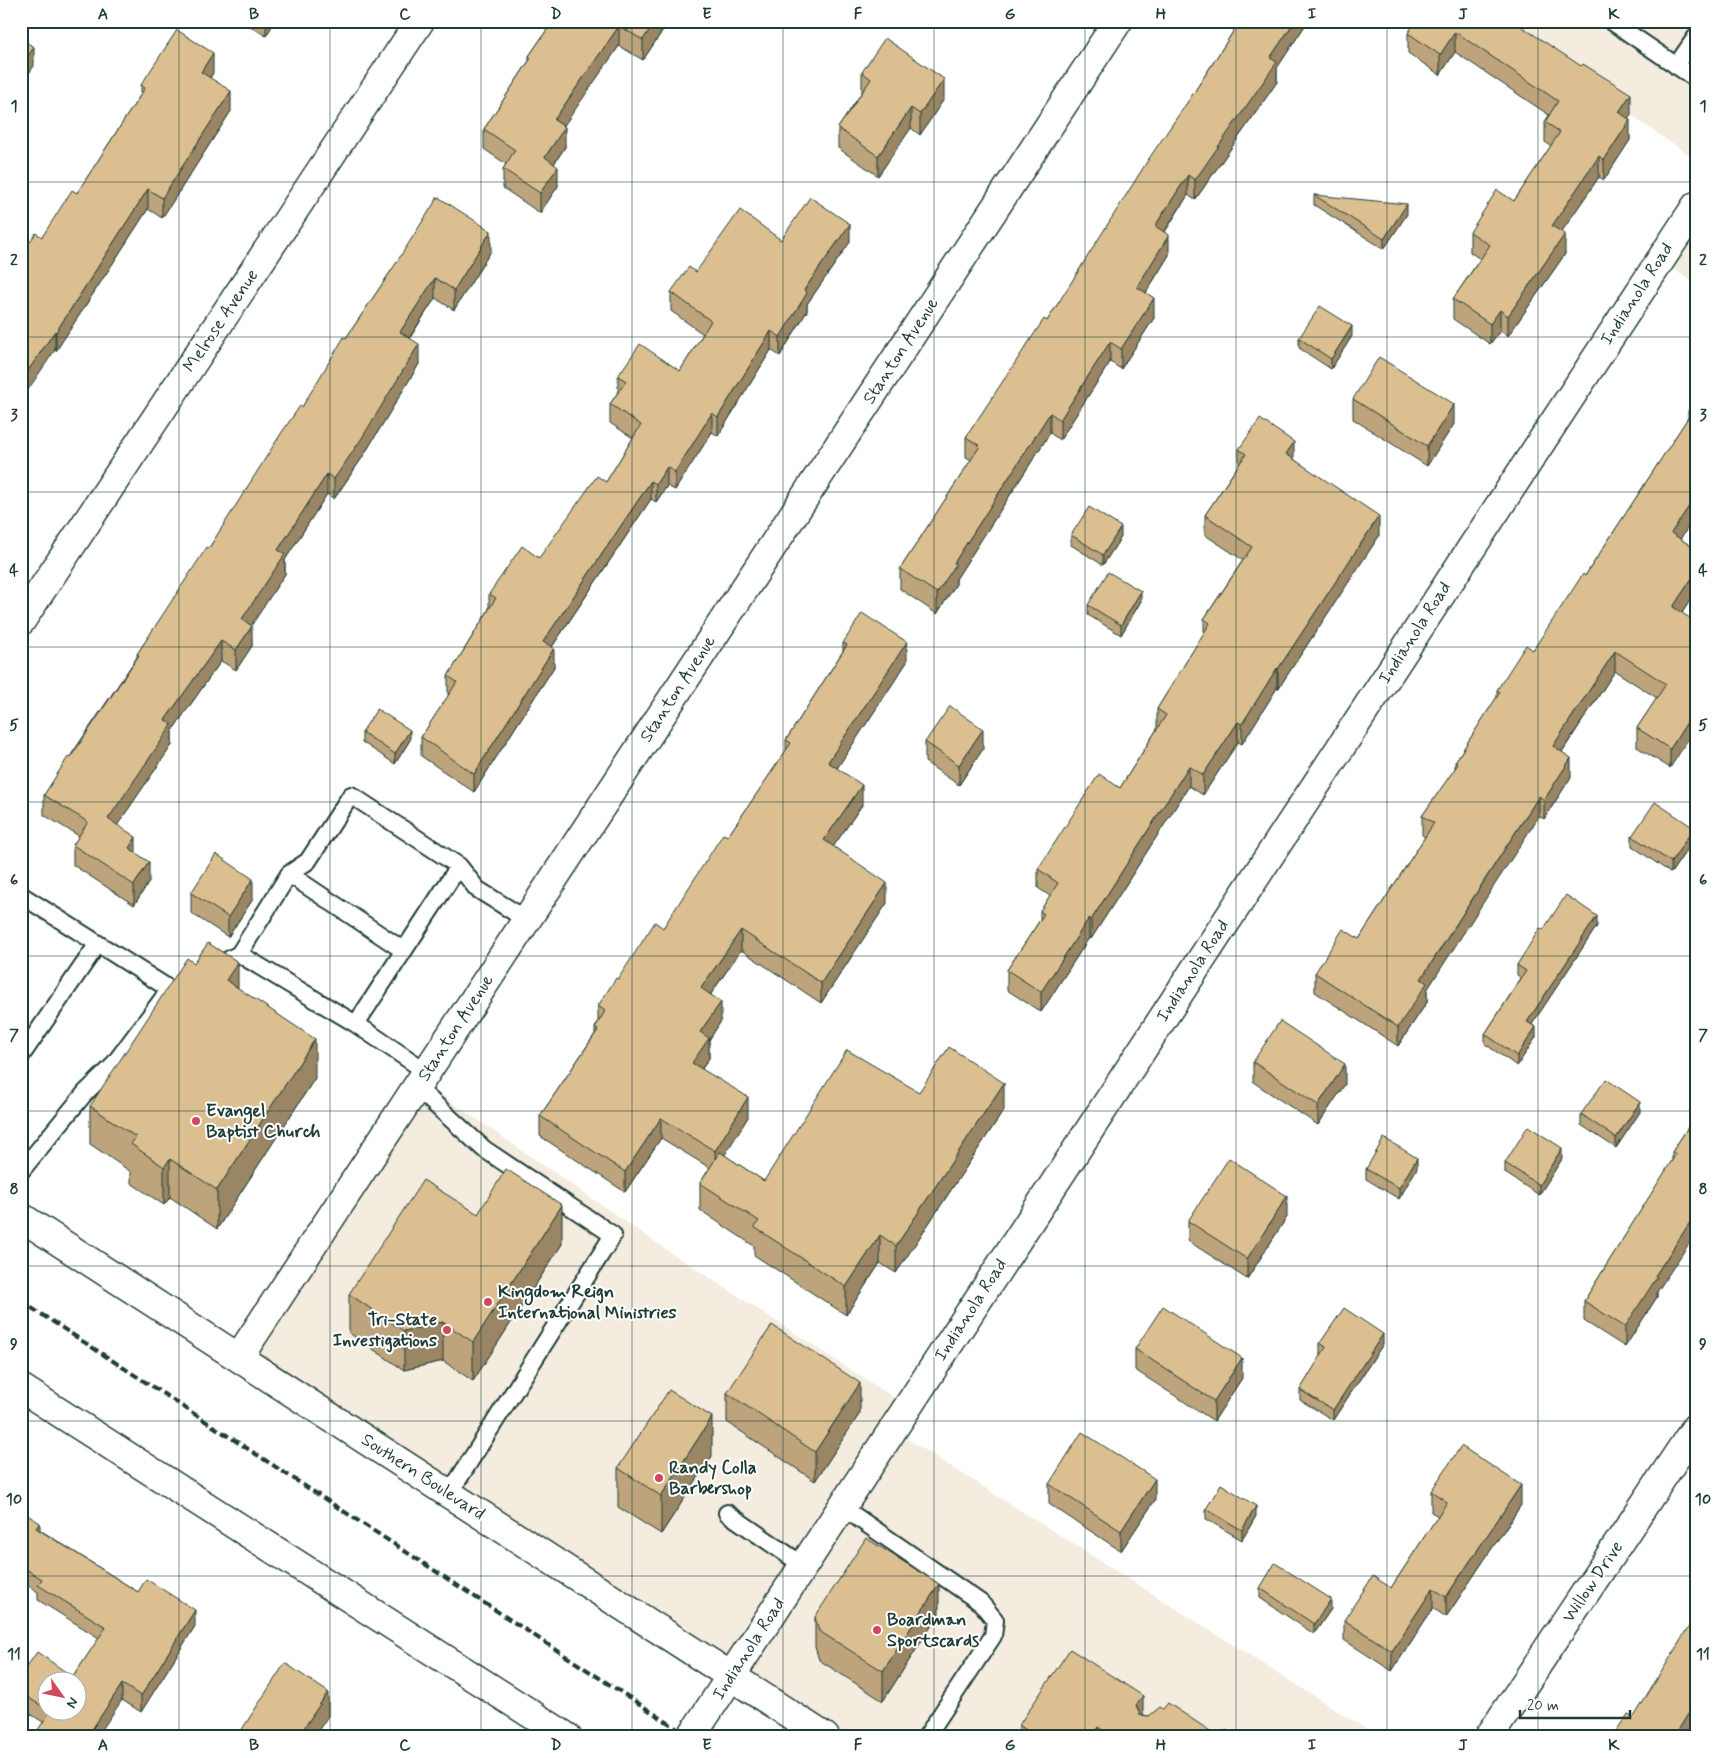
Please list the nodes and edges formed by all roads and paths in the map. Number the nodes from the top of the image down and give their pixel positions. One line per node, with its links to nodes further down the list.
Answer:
1 (420, 21): 8 (street, Melrose Avenue)
2 (1118, 21): 12 (street, Stanton Avenue)
3 (1611, 21): 5 (lane)
4 (1696, 37): 5 (lane)
5 (1676, 66): 6 (lane)
6 (1696, 79)
7 (1696, 206): 26 (street, Indianola Road)
8 (21, 621)
9 (460, 866): 10 (lane); 12 (lane); 14 (lane)
10 (289, 874): 14 (lane); 15 (lane)
11 (21, 895): 13 (lane)
12 (526, 920): 19 (street, Stanton Avenue)
13 (97, 945): 16 (lane); 18 (lane)
14 (403, 950): 17 (lane)
15 (239, 954): 16 (lane); 17 (lane)
16 (171, 990): 20 (lane)
17 (356, 1024): 19 (lane)
18 (21, 1056)
19 (422, 1079): 22 (street, Stanton Avenue); 25 (lane)
20 (21, 1171)
21 (21, 1217): 22 (street, Southern Boulevard)
22 (239, 1358): 25 (street, Southern Boulevard)
23 (21, 1388): 30 (street)
24 (1696, 1427): 34 (street, Willow Drive)
25 (449, 1494): 29 (street, Southern Boulevard)
26 (842, 1507): 28 (street, Indianola Road); 33 (lane)
27 (727, 1513): 28 (lane)
28 (804, 1566): 29 (street, Indianola Road)
29 (731, 1677): 31 (street, Indianola Road); 32 (street, Southern Boulevard)
30 (568, 1737)
31 (691, 1737)
32 (825, 1737)
33 (926, 1737)
34 (1489, 1737)

